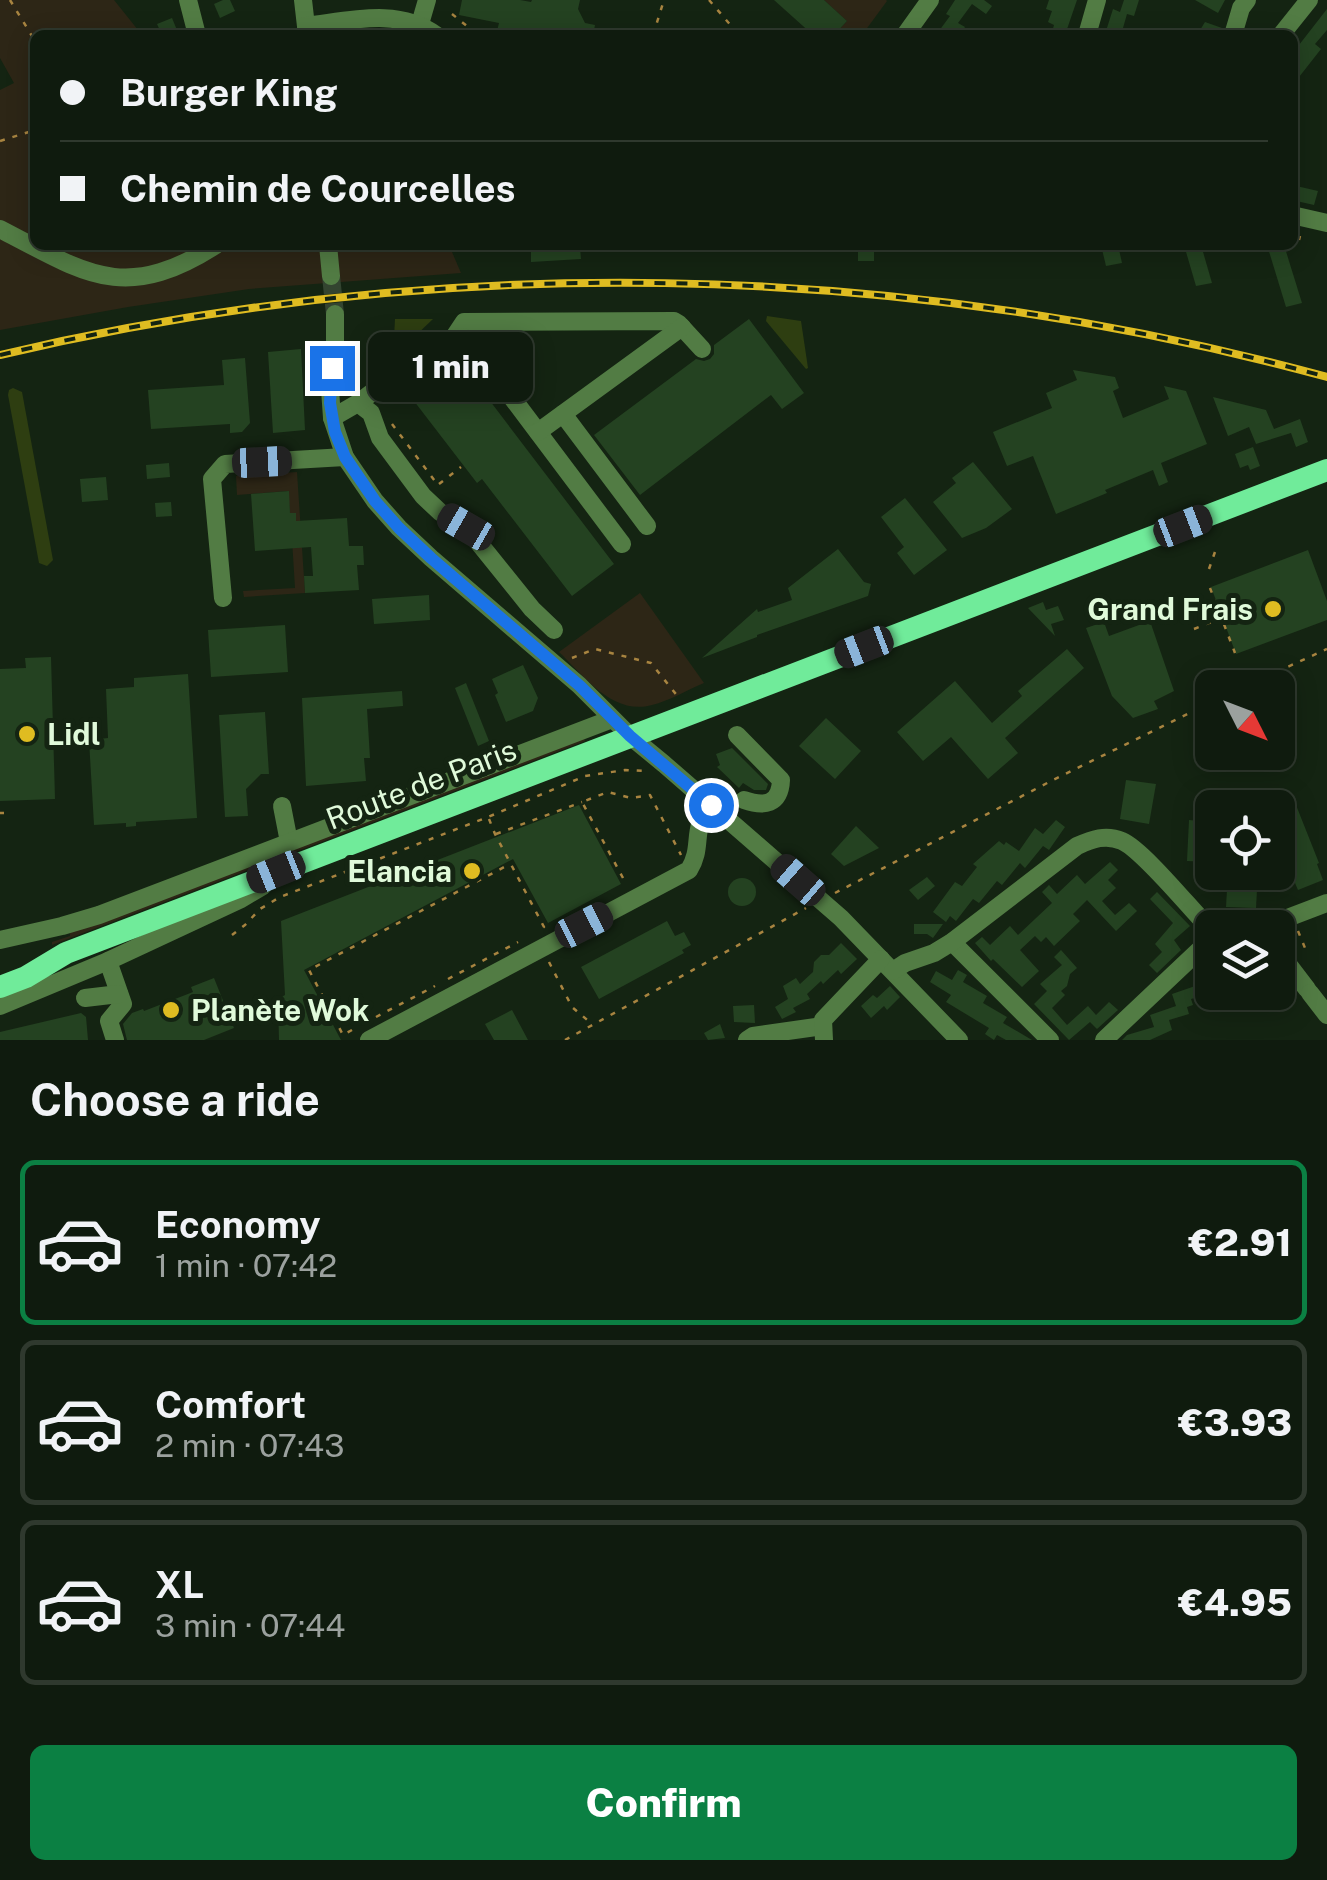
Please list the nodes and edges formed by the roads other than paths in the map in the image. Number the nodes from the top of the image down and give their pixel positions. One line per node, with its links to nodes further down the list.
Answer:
1 (188, 0): 8 (street)
2 (303, 0): 9 (street)
3 (428, 0): 10 (street)
4 (930, 0): 11 (street)
5 (1097, 0): 12 (street)
6 (1246, 0): 13 (street)
7 (1309, 0): 14 (street)
8 (196, 30)
9 (306, 30): 10 (street)
10 (428, 30)
11 (909, 30)
12 (1088, 30)
13 (1234, 30)
14 (1285, 30)
15 (1298, 216): 16 (street)
16 (1327, 223)
17 (0, 229): 18 (street)
18 (30, 244)
19 (41, 250): 20 (street)
20 (206, 250)
21 (328, 250): 22 (street)
22 (331, 276)
23 (335, 314): 29 (street)
24 (682, 327): 25 (street); 26 (street); 28 (street)
25 (454, 337): 27 (street); 30 (street)
26 (702, 350)
27 (358, 403): 29 (street); 36 (street)
28 (563, 414): 30 (street); 33 (street)
29 (332, 418): 31 (street)
30 (538, 432): 34 (street)
31 (345, 457): 35 (street); 37 (street)
32 (1327, 470): 38 (main road, Route de Paris)
33 (646, 526)
34 (622, 544)
35 (223, 598)
36 (554, 630)
37 (612, 718): 38 (street); 43 (street)
38 (630, 736): 41 (street); 44 (main road, Route de Paris)
39 (736, 736): 40 (street)
40 (744, 800)
41 (711, 805): 53 (street); 62 (street)
42 (282, 806): 43 (street)
43 (289, 842): 48 (street)
44 (310, 858): 50 (main road, Route de Paris); 52 (street)
45 (1327, 903): 47 (street)
46 (1195, 913): 49 (street)
47 (1295, 915)
48 (0, 940)
49 (952, 942): 53 (street); 66 (street)
50 (66, 954): 54 (main road, Route de Paris); 56 (main road, Route de Paris)
51 (1195, 954): 67 (street)
52 (108, 962): 57 (street); 59 (street)
53 (887, 965): 61 (street); 65 (street)
54 (0, 972)
55 (1295, 973): 60 (street)
56 (0, 988)
57 (120, 994): 58 (street); 63 (street)
58 (85, 998)
59 (0, 1006)
60 (1327, 1015)
61 (824, 1033): 64 (street)
62 (360, 1035)
63 (115, 1040)
64 (748, 1040)
65 (959, 1040)
66 (1050, 1040)
67 (1104, 1040)

